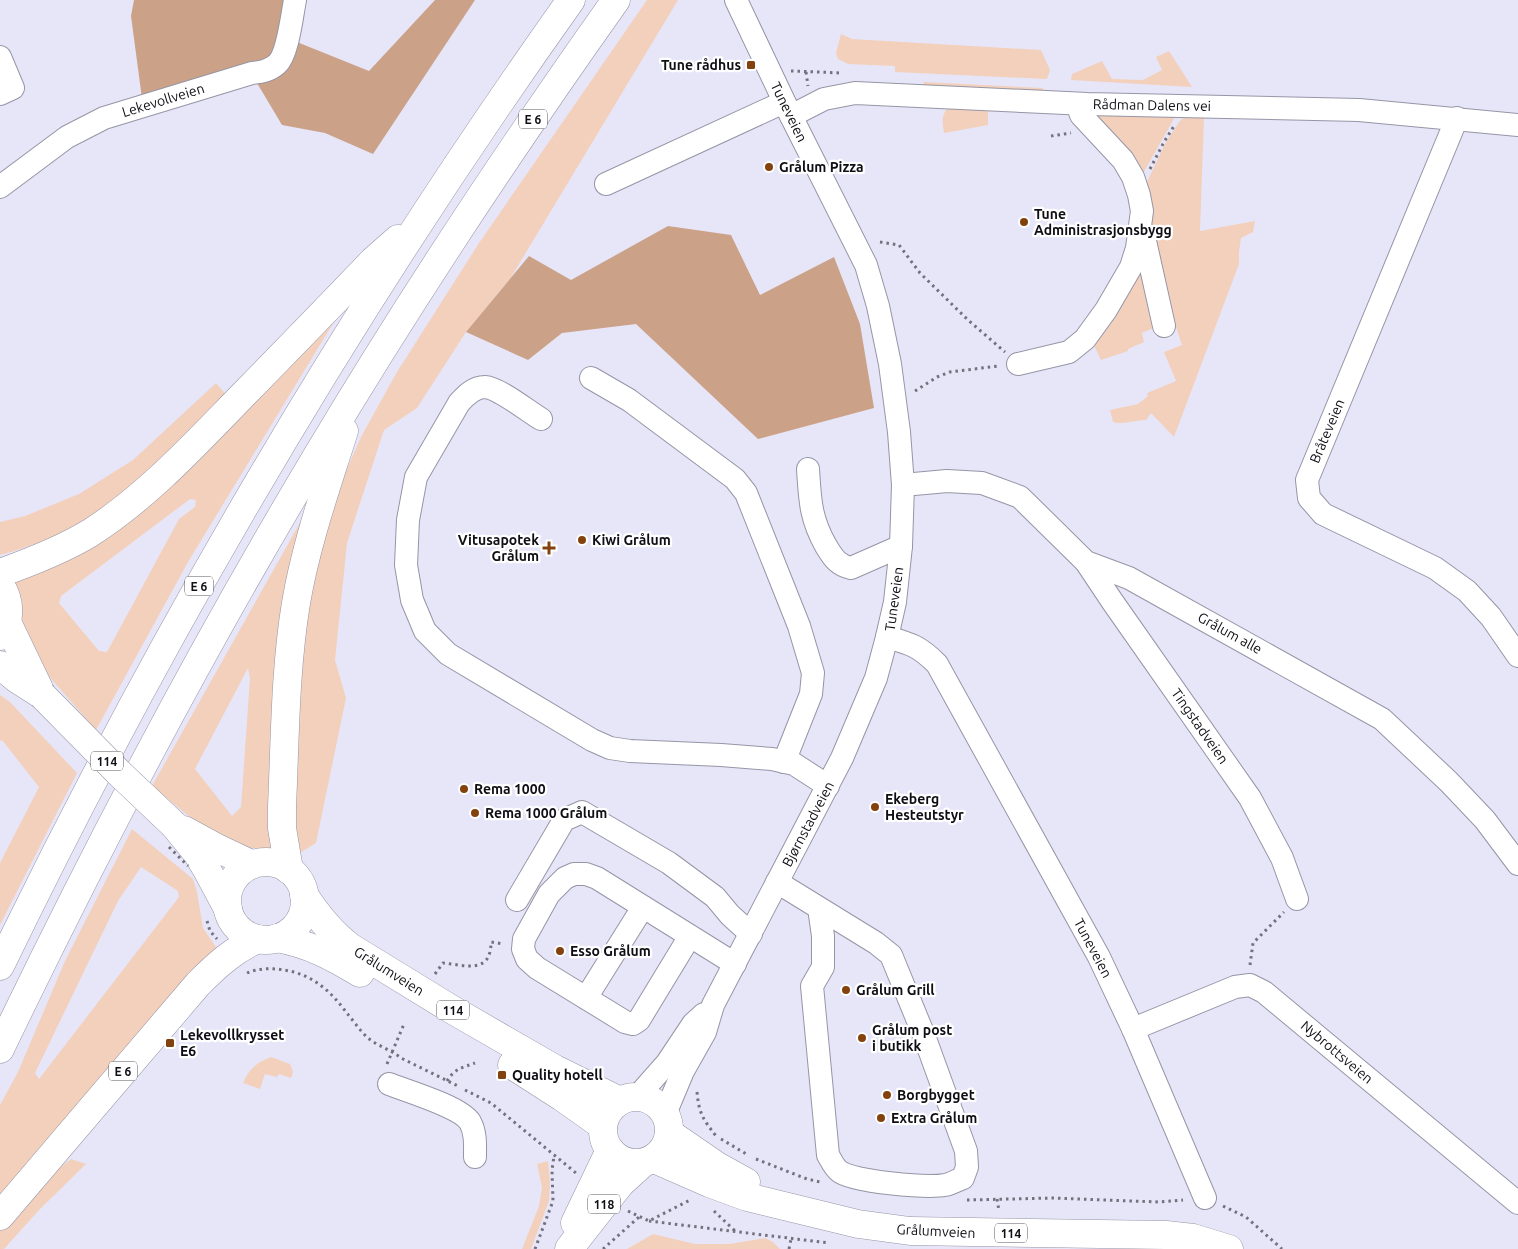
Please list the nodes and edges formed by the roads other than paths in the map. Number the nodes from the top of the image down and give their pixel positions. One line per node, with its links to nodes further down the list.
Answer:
1 (295, 0): 12 (street, Lekevollveien)
2 (571, 0): 13 (main road, E 6)
3 (616, 0): 18 (main road, E 6)
4 (736, 0): 8 (street, Tuneveien)
5 (0, 57): 6 (street)
6 (0, 94)
7 (1077, 104): 8 (street, Rådman Dalens vei); 9 (street, Rådman Dalens vei); 14 (street)
8 (788, 109): 11 (street, Rådman Dalens vei); 21 (street, Tuneveien)
9 (1457, 118): 10 (street, Rådman Dalens vei); 28 (street, Bråteveien)
10 (1518, 125)
11 (606, 184)
12 (0, 187)
13 (422, 218): 24 (main road, E 6); 48 (main road, E 6)
14 (1141, 224): 15 (street); 16 (street)
15 (1164, 326)
16 (1018, 364)
17 (591, 378): 31 (street)
18 (357, 390): 36 (main road, E 6); 52 (main road, E 6)
19 (541, 420): 31 (street)
20 (808, 469): 22 (street)
21 (903, 485): 22 (street, Tuneveien); 23 (street, Grålum alle)
22 (901, 546): 27 (street, Tuneveien)
23 (1086, 562): 35 (street, Grålum alle); 39 (street, Tingstadveien)
24 (0, 573)
25 (0, 585): 26 (main road, 114)
26 (4, 629): 30 (main road, 114)
27 (888, 637): 32 (street, Bjørnstadveien); 51 (street, Tuneveien)
28 (1518, 656)
29 (0, 665): 30 (main road, 114)
30 (42, 696): 33 (main road, 114, bridge)
31 (784, 762): 32 (street)
32 (828, 786): 37 (street, Bjørnstadveien)
33 (201, 848): 34 (main road, 114); 43 (main road, 114)
34 (251, 864): 36 (main road, 114); 43 (main road)
35 (1518, 864)
36 (289, 870): 38 (main road, 114)
37 (777, 882): 42 (street); 44 (street, Bjørnstadveien)
38 (304, 895): 46 (main road); 54 (main road, Grålumveien / 114)
39 (1296, 899)
40 (517, 900): 44 (street)
41 (643, 907): 45 (street); 49 (street); 49 (street)
42 (819, 908): 42 (street)
43 (228, 909): 46 (main road, 114)
44 (751, 934): 47 (street, Bjørnstadveien)
45 (690, 936): 47 (street); 49 (street)
46 (268, 938): 56 (main road, Grålumveien / 114); 62 (main road, E 6)
47 (735, 964): 50 (street, Bjørnstadveien)
48 (0, 966)
49 (586, 998)
50 (714, 1004): 54 (street, Bjørnstadveien); 55 (street, Bjørnstadveien)
51 (1133, 1029): 59 (street, Tuneveien); 60 (street, Nybrottsveien)
52 (0, 1050)
53 (389, 1084): 57 (street)
54 (628, 1099): 55 (main road, 114); 56 (main road)
55 (667, 1123): 58 (main road); 61 (main road, Grålumveien / 114)
56 (607, 1138): 58 (main road, 114); 64 (main road, 118)
57 (475, 1157)
58 (648, 1161): 61 (main road, Grålumveien / 114); 65 (main road, 118)
59 (1205, 1198)
60 (1518, 1203)
61 (793, 1208): 63 (main road, Grålumveien / 114)
62 (0, 1216)
63 (1193, 1243): 66 (main road, Grålumveien / 114)
64 (563, 1249)
65 (569, 1249)
66 (1229, 1249)

